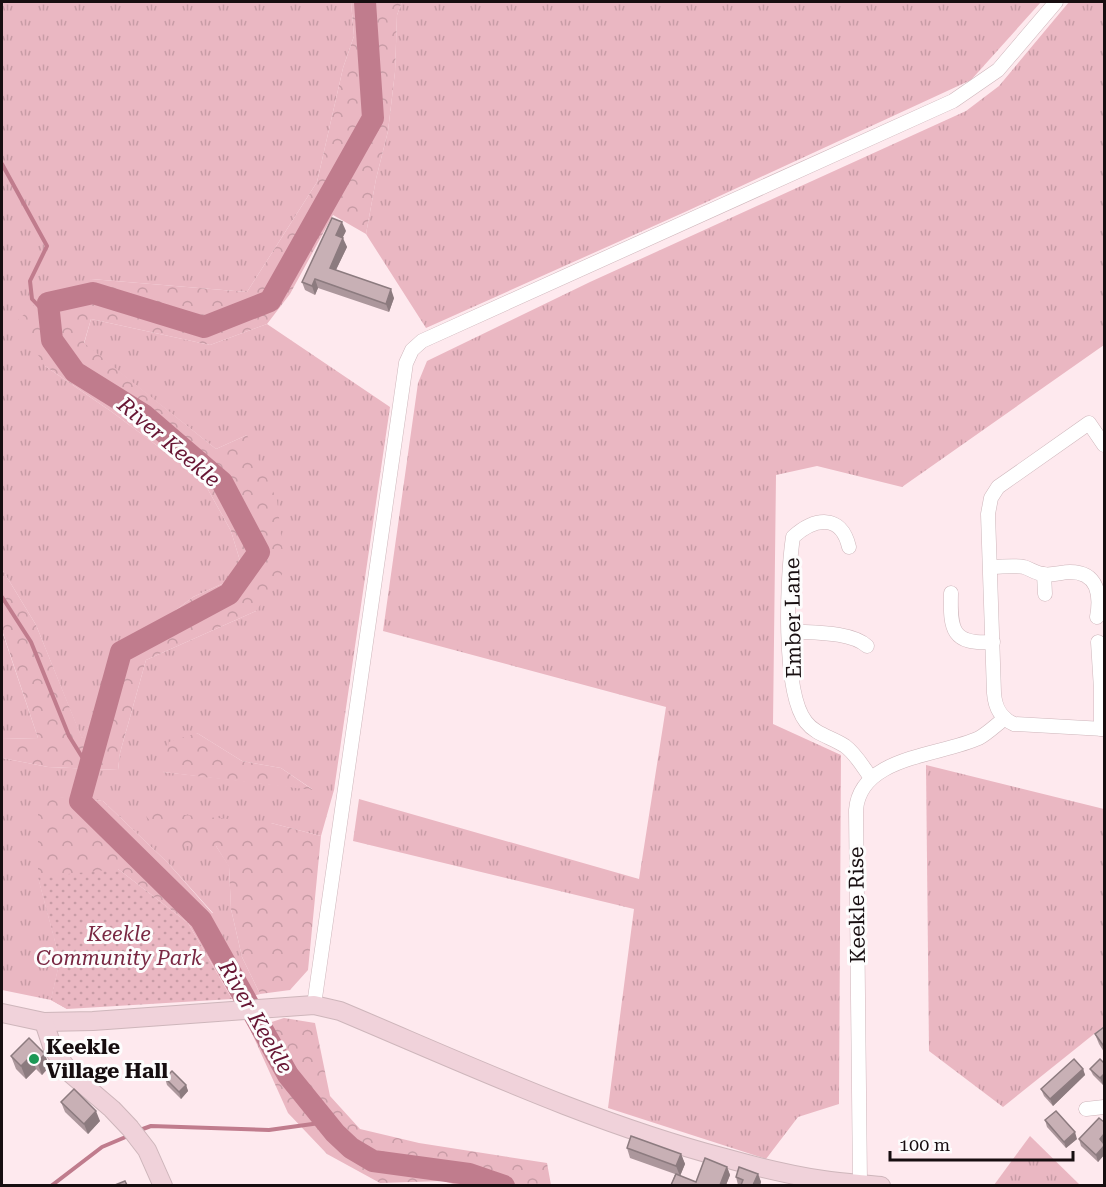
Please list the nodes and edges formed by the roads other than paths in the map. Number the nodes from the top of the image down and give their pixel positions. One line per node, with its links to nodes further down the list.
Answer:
1 (1056, 2): 16 (street)
2 (1104, 445): 4 (street)
3 (849, 547): 9 (street, Ember Lane)
4 (991, 567): 5 (street); 10 (street)
5 (1044, 574): 7 (street); 8 (street)
6 (951, 593): 10 (street)
7 (1045, 594)
8 (1097, 617)
9 (789, 631): 12 (street); 15 (street, Ember Lane)
10 (993, 642): 13 (street)
11 (1096, 642): 14 (street)
12 (867, 645)
13 (1005, 718): 14 (street); 15 (street)
14 (1103, 729)
15 (871, 778): 21 (street, Keekle Rise)
16 (314, 1005): 18 (main road); 21 (main road)
17 (2, 1013): 18 (main road)
18 (44, 1022): 22 (main road)
19 (1104, 1107): 20 (street)
20 (1086, 1109)
21 (860, 1184): 23 (main road)
22 (163, 1185)
23 (881, 1185)

